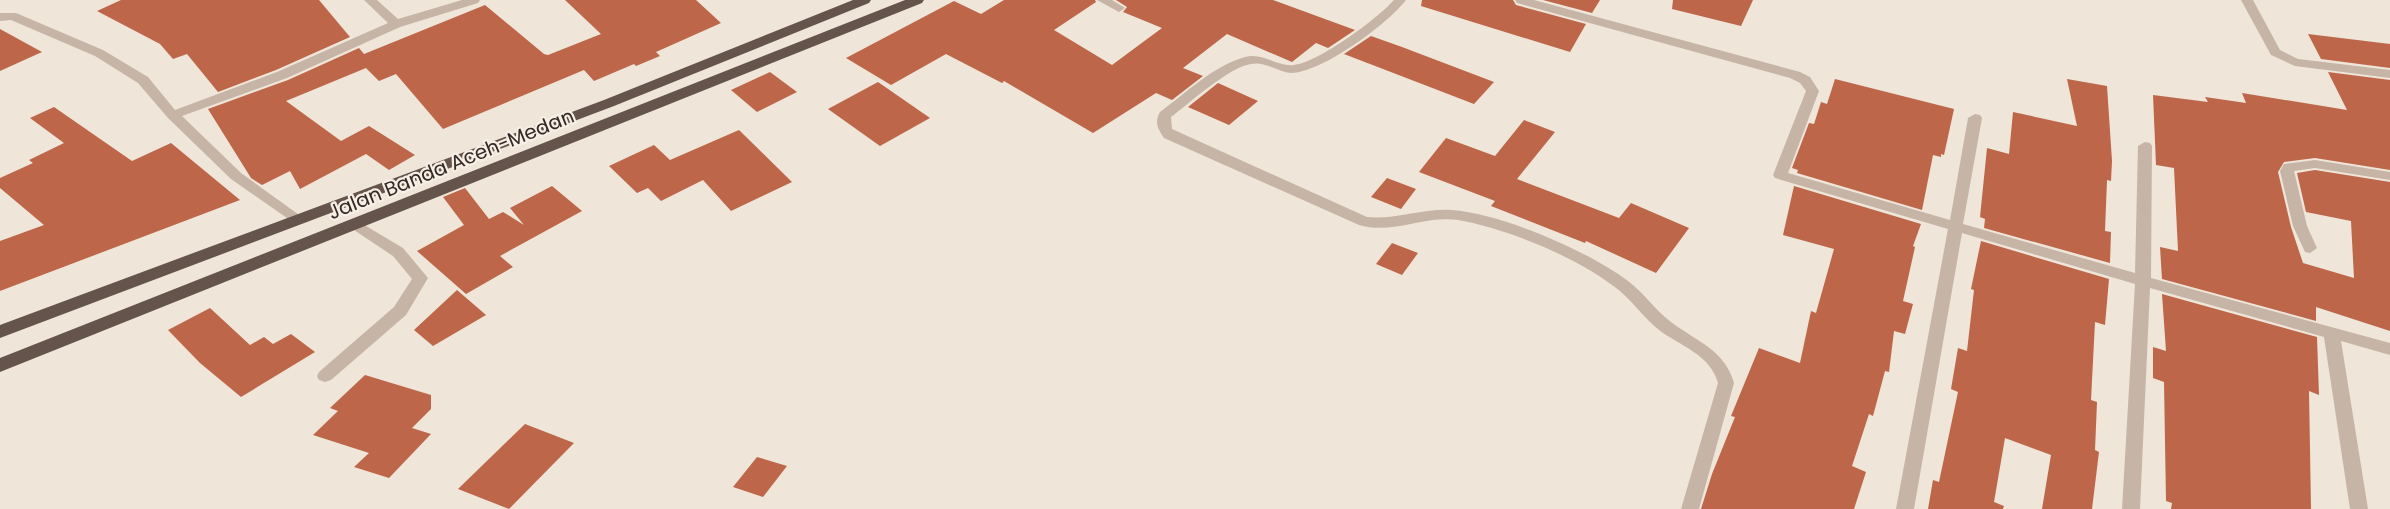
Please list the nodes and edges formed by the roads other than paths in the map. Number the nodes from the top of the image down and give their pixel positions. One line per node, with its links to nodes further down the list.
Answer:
1 (370, 0): 11 (street)
2 (474, 0): 11 (street)
3 (864, 0): 17 (highway, Jalan Banda Aceh-Medan)
4 (917, 0): 18 (highway, Jalan Banda Aceh-Medan)
5 (1103, 0): 9 (street)
6 (1400, 0): 27 (street)
7 (1521, 0): 19 (street)
8 (2247, 0): 12 (street)
9 (1119, 8)
10 (0, 17): 13 (street)
11 (396, 24): 13 (street)
12 (2390, 74)
13 (173, 115): 17 (street)
14 (1975, 118): 19 (street)
15 (2145, 146): 21 (street)
16 (2390, 176): 20 (street)
17 (297, 220): 22 (highway, Jalan Banda Aceh-Medan)
18 (356, 225): 25 (highway, Jalan Banda Aceh-Medan); 26 (street)
19 (1956, 225): 21 (street); 28 (street)
20 (2310, 248)
21 (2143, 281): 23 (street); 29 (street)
22 (0, 332)
23 (2331, 332): 24 (street); 30 (street)
24 (2390, 349)
25 (0, 365)
26 (325, 376)
27 (1690, 509)
28 (1905, 509)
29 (2132, 509)
30 (2359, 509)

